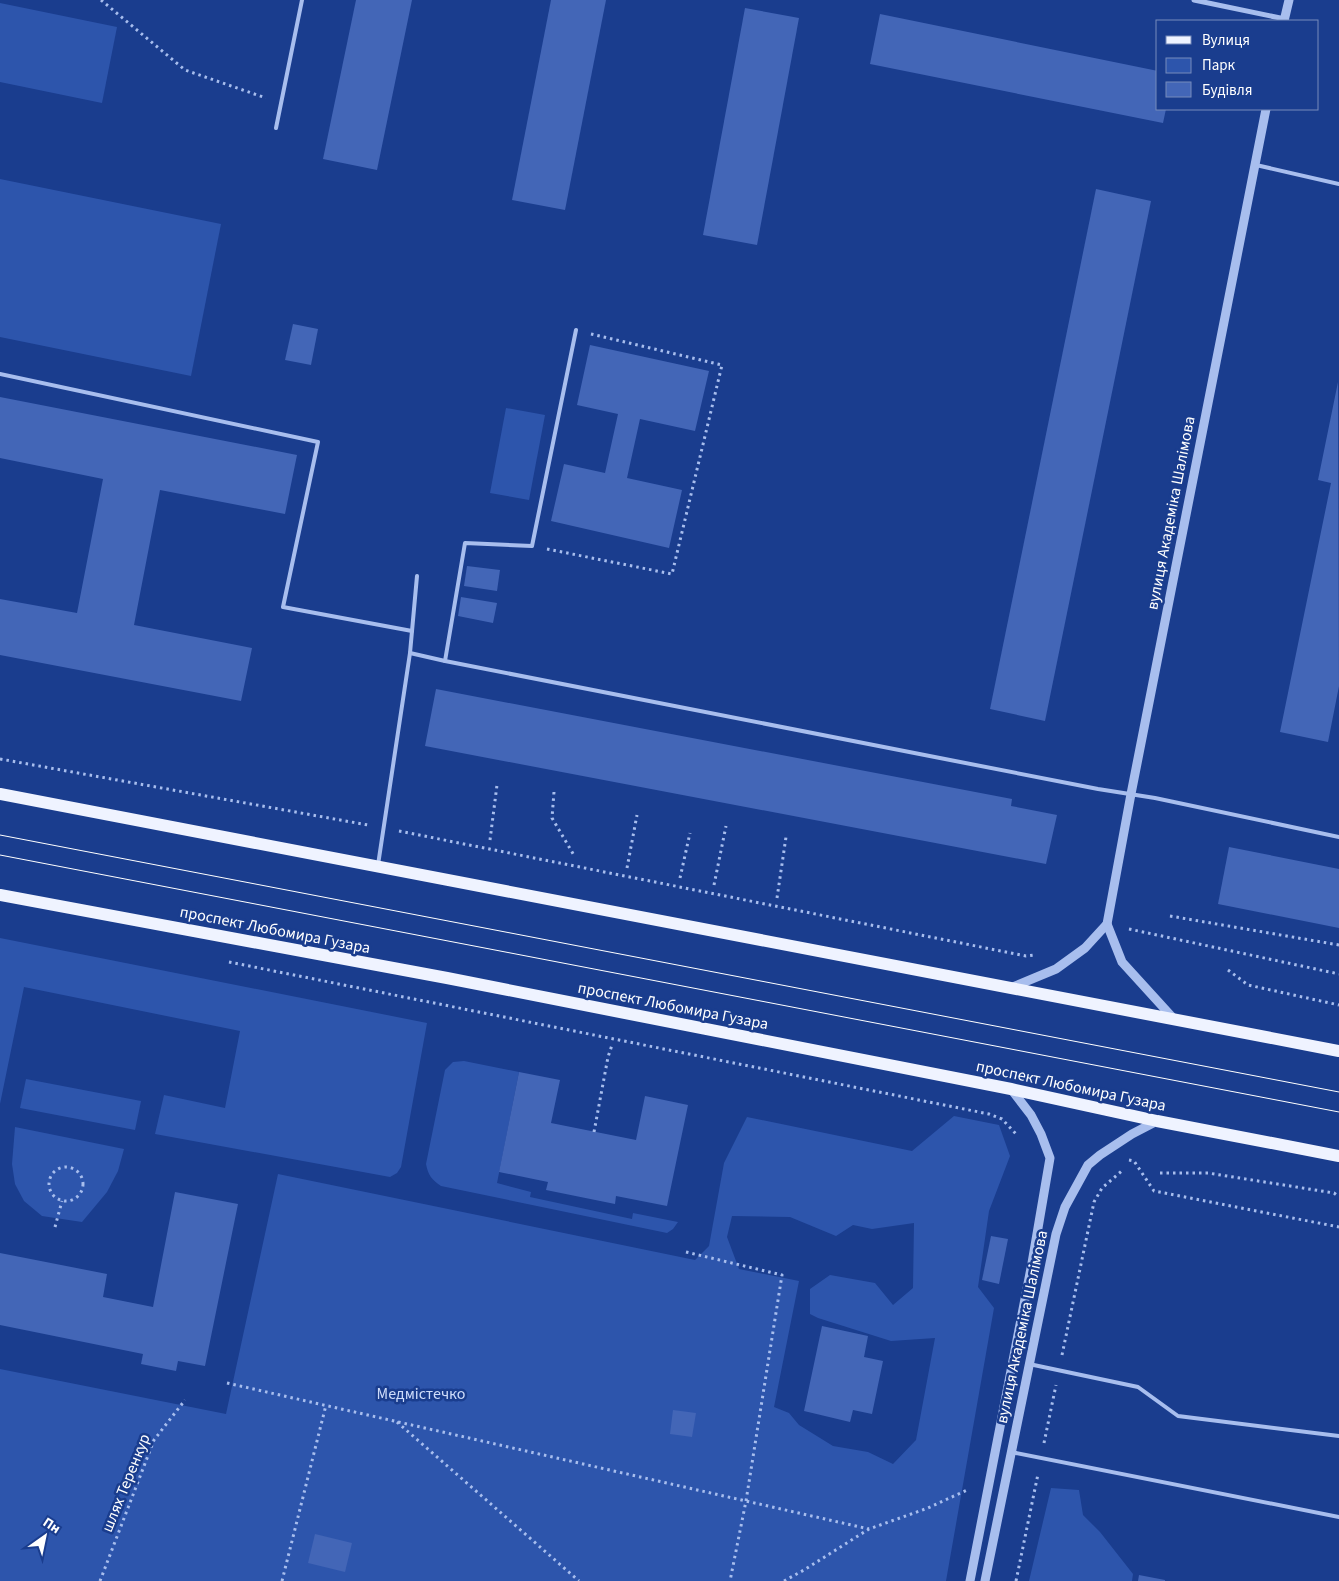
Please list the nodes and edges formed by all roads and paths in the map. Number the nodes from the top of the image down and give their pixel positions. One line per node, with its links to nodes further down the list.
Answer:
1 (101, 0): 6 (path)
2 (302, 0): 6 (lane)
3 (1194, 0): 5 (street)
4 (1289, 0): 5 (street)
5 (1284, 20)
6 (281, 103): 8 (lane)
7 (1266, 110): 9 (street, вулиця Академіка Шалімова)
8 (276, 128)
9 (1255, 165): 10 (lane); 22 (street, вулиця Академіка Шалімова)
10 (1339, 184)
11 (576, 330): 13 (lane); 13 (path)
12 (0, 374): 15 (lane)
13 (532, 546): 17 (lane)
14 (417, 576): 15 (lane)
15 (412, 631): 16 (lane)
16 (410, 653): 17 (lane); 25 (lane)
17 (445, 661): 22 (lane)
18 (0, 759): 25 (path)
19 (497, 785): 29 (path)
20 (554, 792): 30 (path)
21 (0, 794): 31 (main road)
22 (1131, 794): 28 (lane); 38 (street, вулиця Академіка Шалімова)
23 (638, 815): 32 (path)
24 (726, 826): 34 (path)
25 (384, 828): 31 (lane); 40 (path)
26 (690, 833): 33 (path)
27 (786, 837): 36 (path)
28 (1339, 837)
29 (490, 840)
30 (575, 857)
31 (377, 867): 44 (main road)
32 (627, 868)
33 (680, 878)
34 (714, 885)
35 (0, 895): 49 (main road, проспект Любомира Гузара)
36 (776, 898)
37 (1170, 916): 39 (path)
38 (1107, 924): 43 (path); 44 (street); 46 (street)
39 (1339, 945)
40 (1042, 953)
41 (221, 960): 52 (path)
42 (1228, 970): 45 (path)
43 (1339, 974)
44 (1013, 987): 46 (main road)
45 (1339, 1005)
46 (1172, 1018): 48 (main road)
47 (612, 1046): 51 (path)
48 (1339, 1051)
49 (1011, 1089): 50 (main road, проспект Любомира Гузара); 77 (street, вулиця Академіка Шалімова)
50 (1157, 1121): 53 (main road, проспект Любомира Гузара); 61 (street, вулиця Академіка Шалімова)
51 (594, 1132)
52 (1021, 1140)
53 (1339, 1156)
54 (1126, 1160): 59 (path)
55 (1160, 1173): 56 (path)
56 (1339, 1197)
57 (62, 1201): 57 (path); 58 (path)
58 (55, 1227)
59 (1339, 1227)
60 (686, 1252): 69 (path)
61 (1029, 1364): 66 (lane); 67 (street, вулиця Академіка Шалімова)
62 (227, 1383): 64 (path)
63 (185, 1400): 72 (path, шлях Теренкур)
64 (326, 1406): 65 (path); 73 (path)
65 (397, 1421): 69 (path); 74 (path)
66 (1339, 1436)
67 (1012, 1452): 70 (lane); 78 (street, вулиця Академіка Шалімова)
68 (967, 1490): 71 (path)
69 (746, 1501): 71 (path); 75 (path)
70 (1339, 1518)
71 (869, 1529): 76 (path)
72 (100, 1581)
73 (282, 1581)
74 (579, 1581)
75 (730, 1581)
76 (784, 1581)
77 (970, 1581)
78 (986, 1581)

